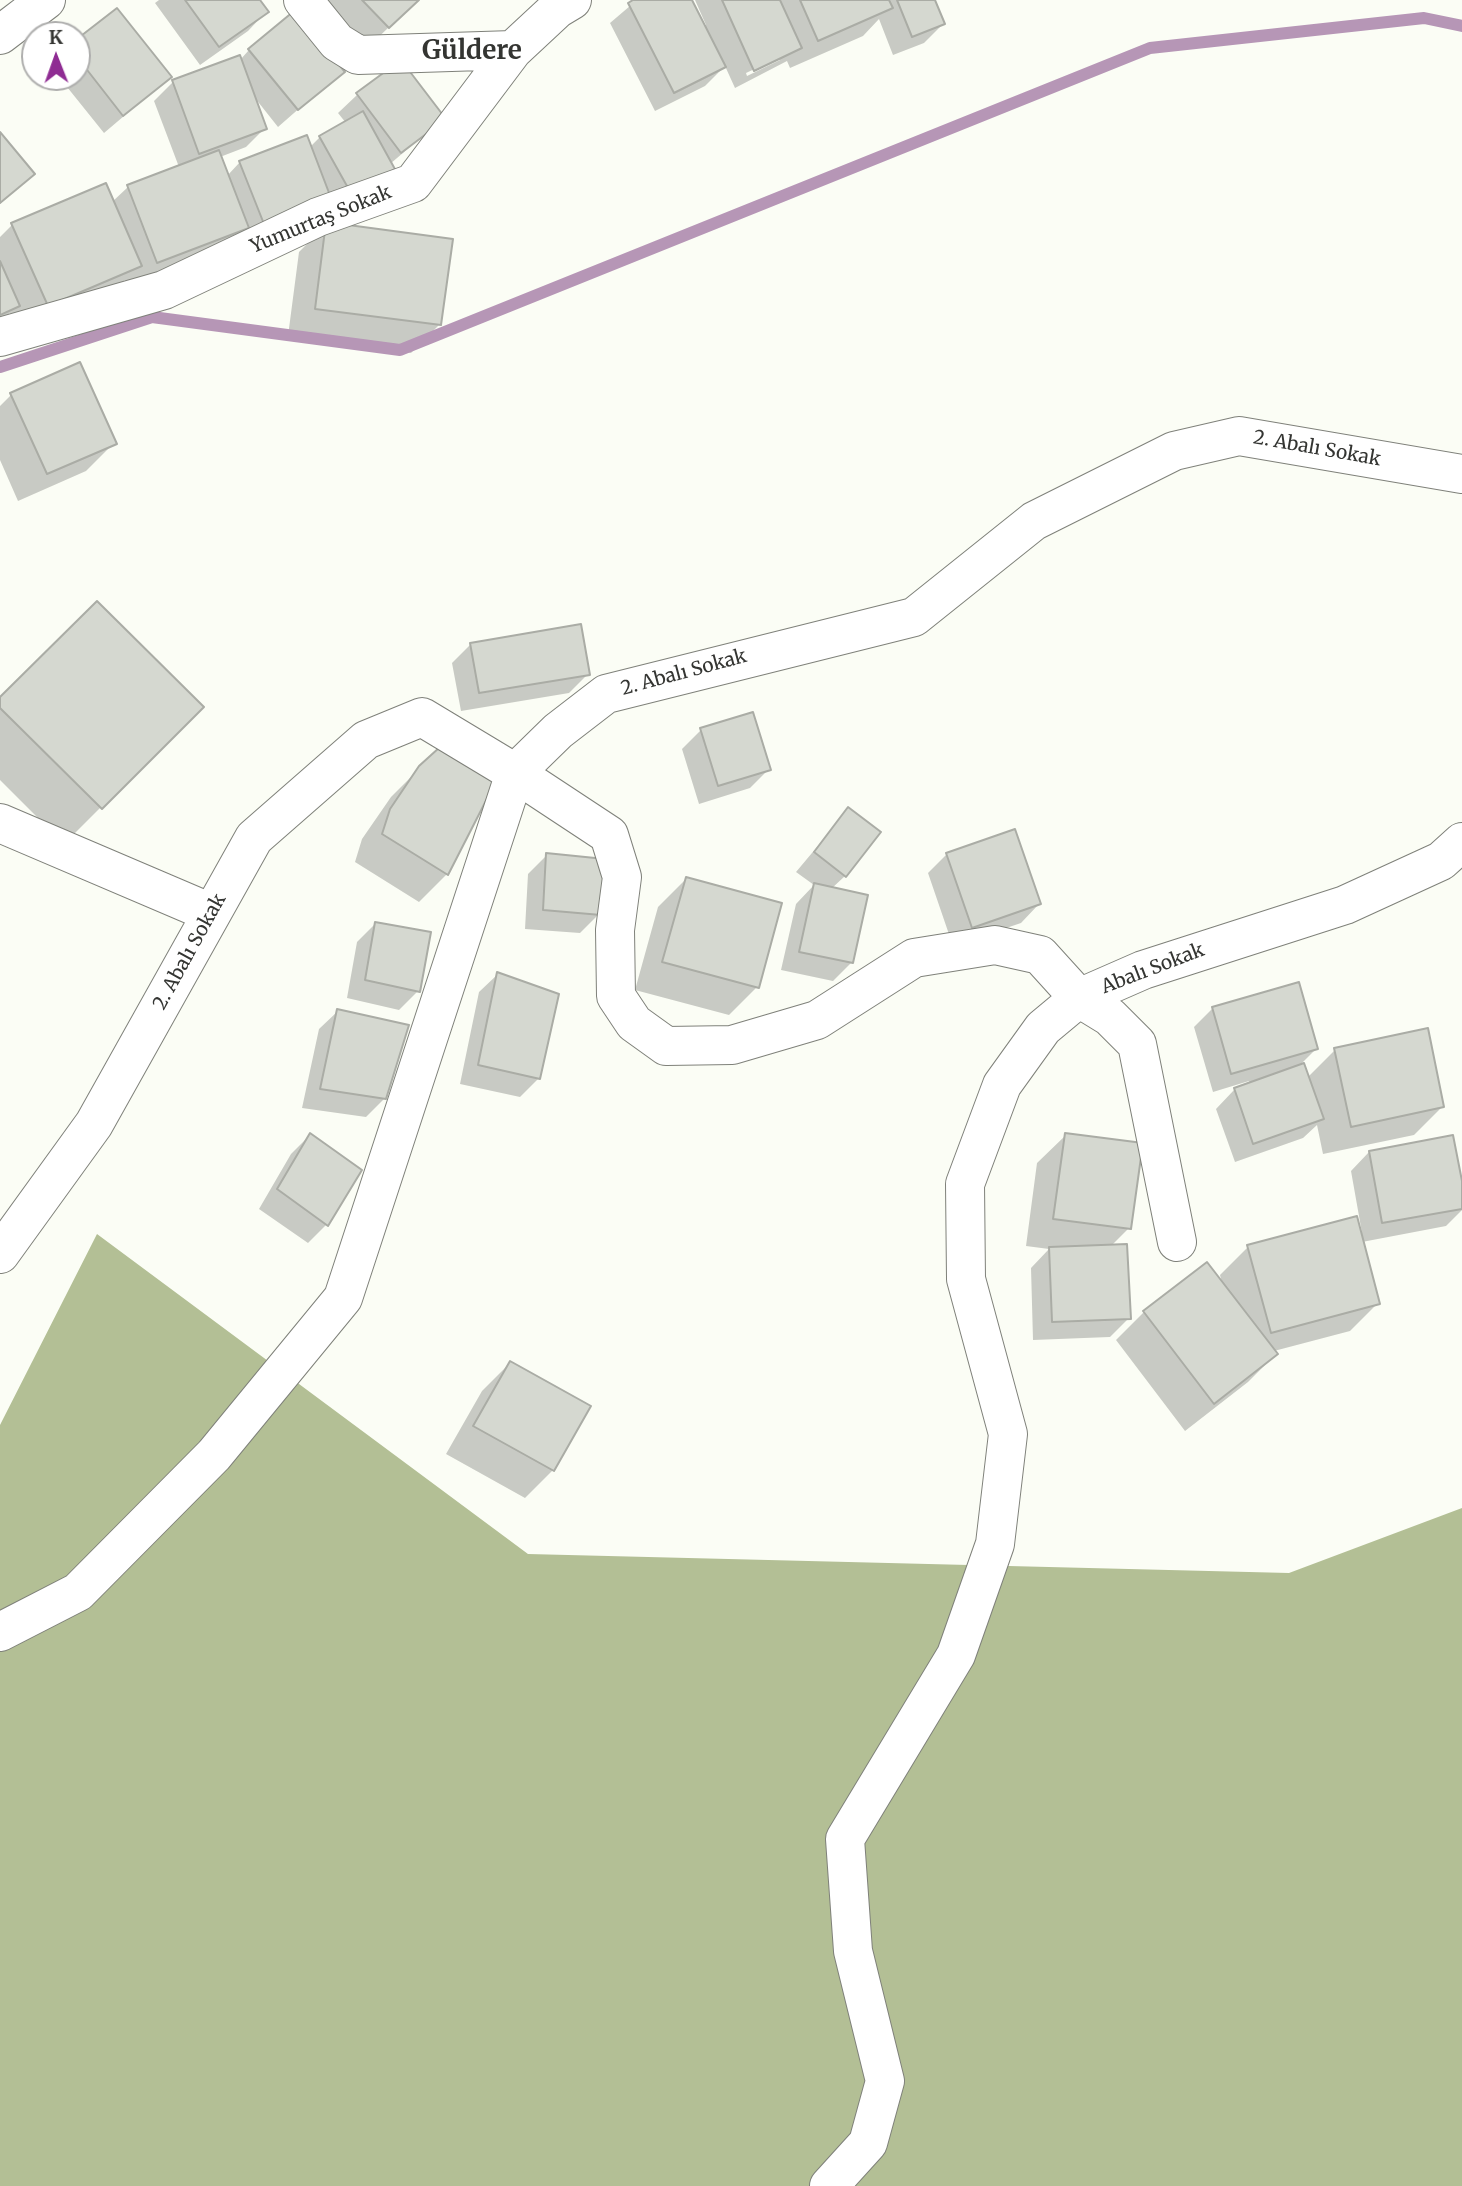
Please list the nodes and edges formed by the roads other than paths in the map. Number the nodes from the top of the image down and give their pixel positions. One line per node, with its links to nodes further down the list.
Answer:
1 (46, 0): 4 (street)
2 (303, 0): 5 (street)
3 (572, 0): 5 (street, Yumurtaş Sokak)
4 (0, 35)
5 (513, 50): 6 (street, Yumurtaş Sokak)
6 (0, 337)
7 (1462, 474): 8 (street, 2. Abalı Sokak)
8 (516, 773): 11 (street, 2. Abalı Sokak); 12 (street, Abalı Sokak); 15 (street)
9 (0, 824): 11 (street)
10 (1462, 842): 12 (street, Abalı Sokak)
11 (211, 913): 14 (street, 2. Abalı Sokak)
12 (1079, 998): 13 (street); 16 (street)
13 (1177, 1242)
14 (0, 1254)
15 (0, 1632)
16 (829, 2186)

